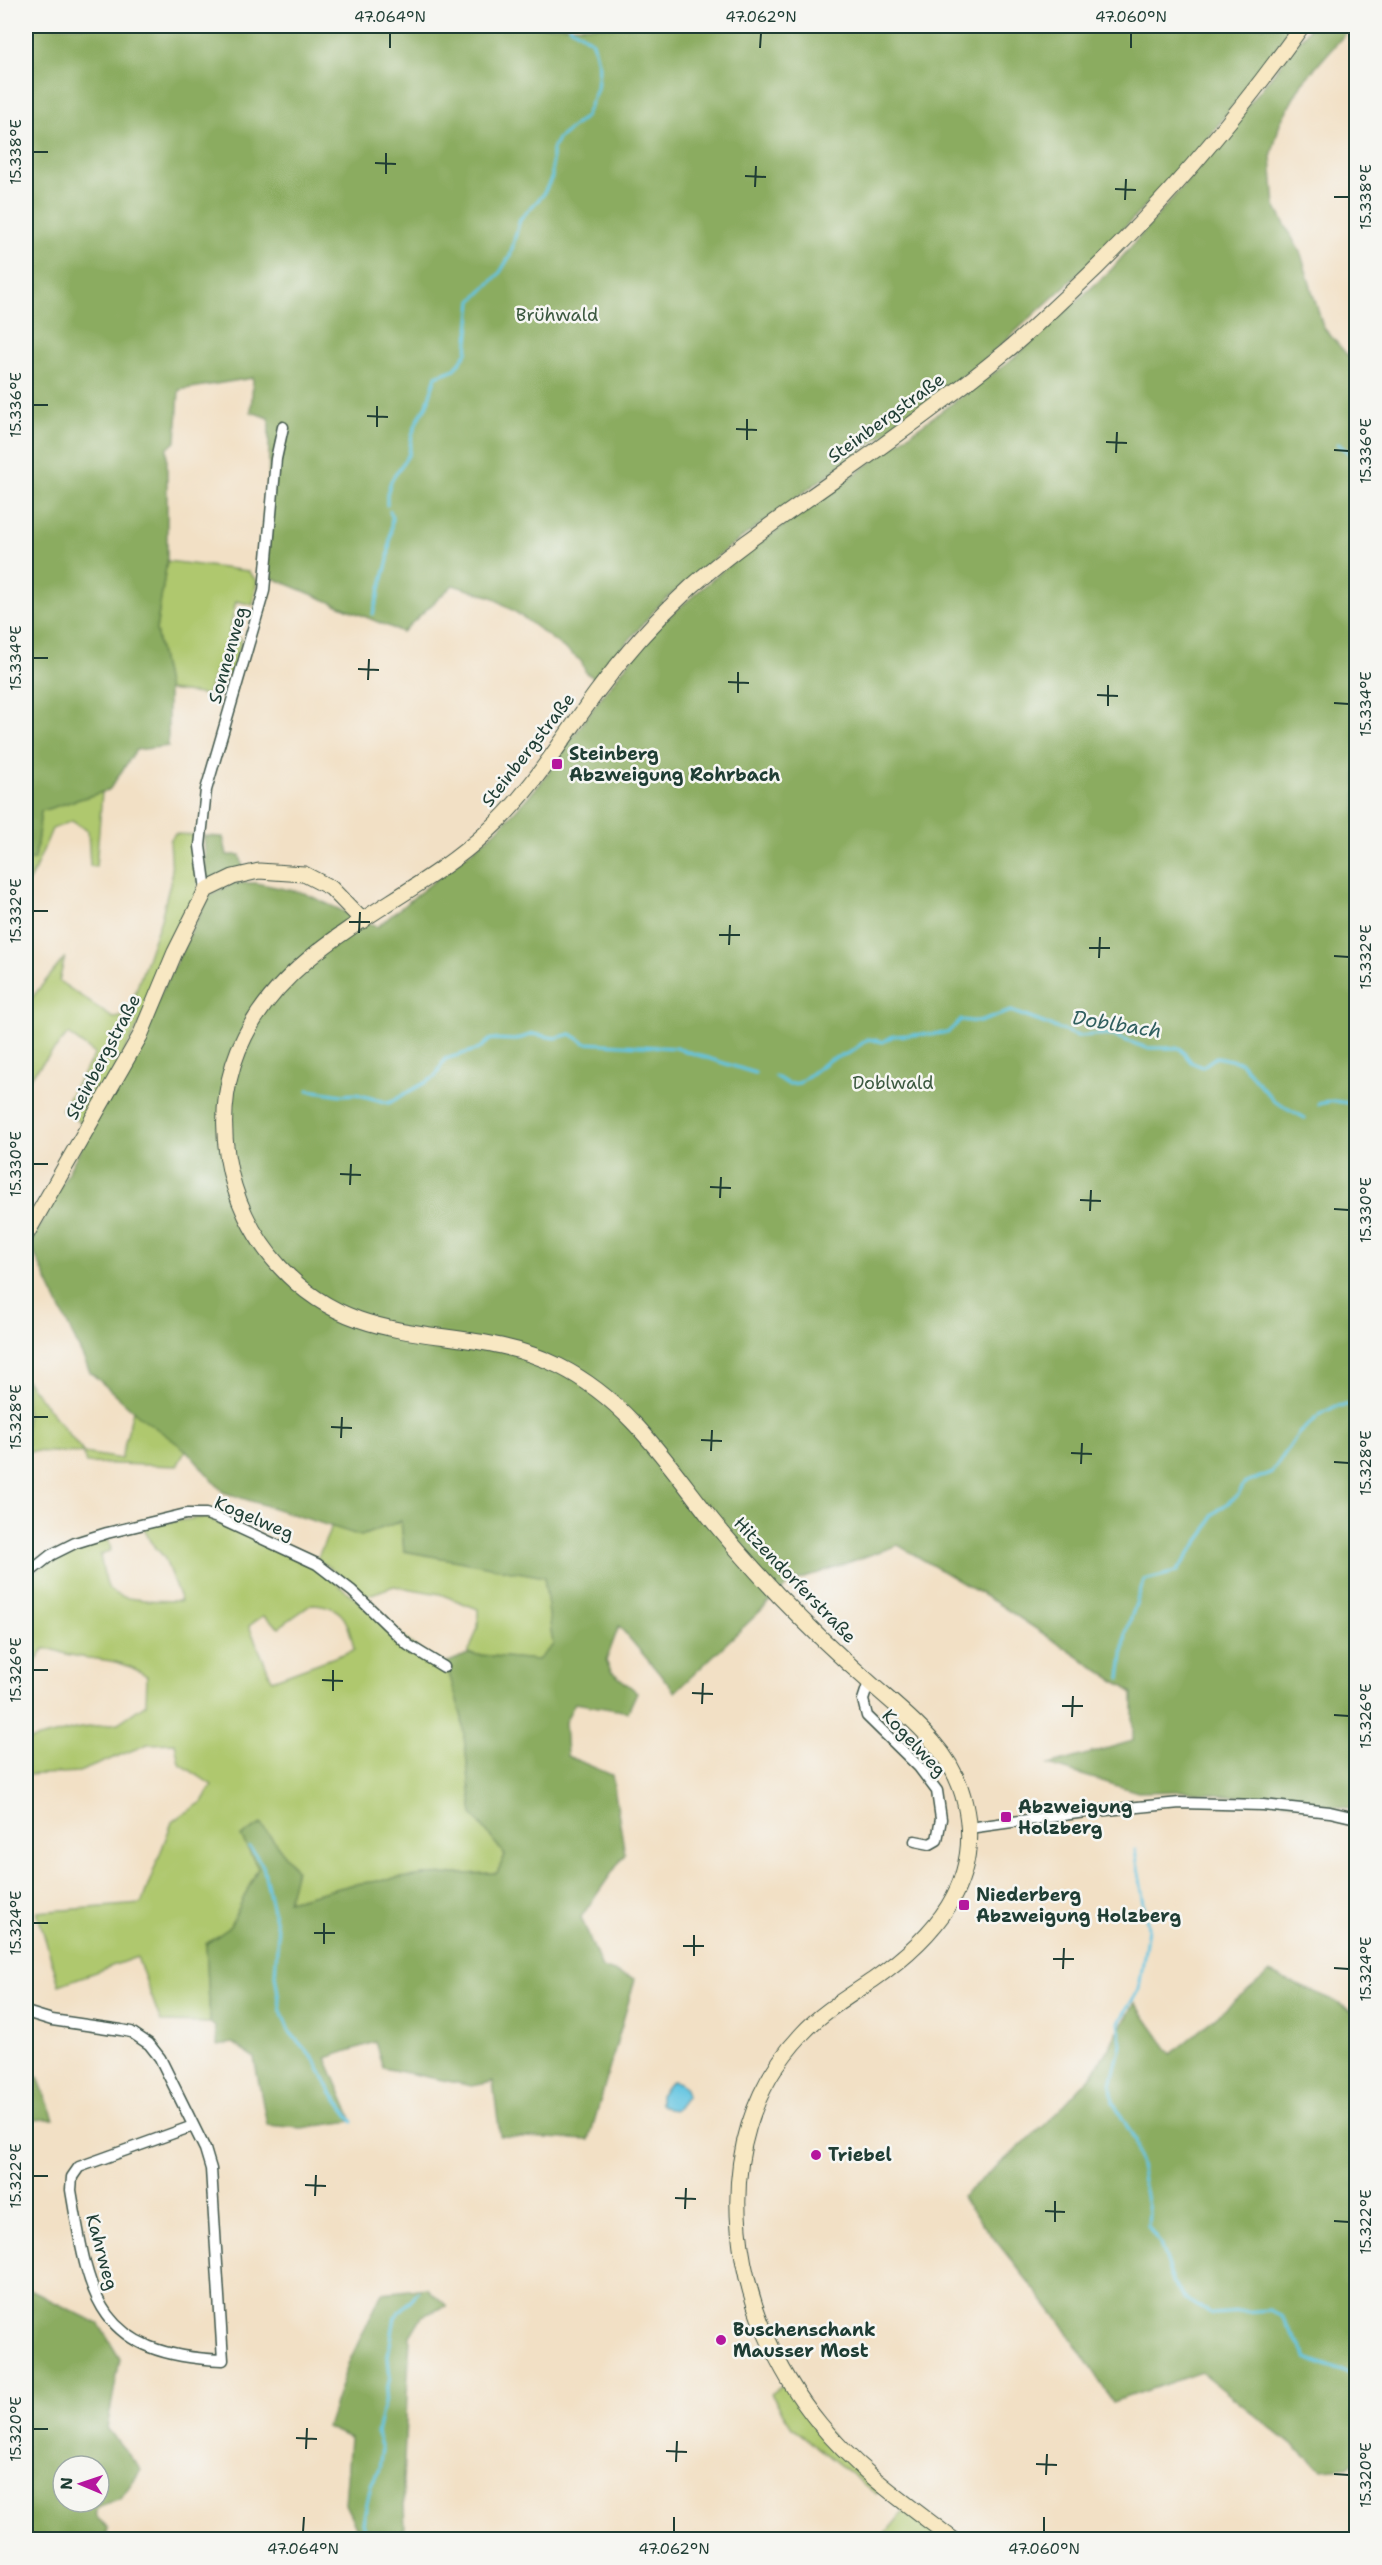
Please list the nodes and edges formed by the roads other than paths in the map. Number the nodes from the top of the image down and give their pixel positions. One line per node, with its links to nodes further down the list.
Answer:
1 (1302, 26): 3 (main road, Steinbergstraße)
2 (283, 427): 4 (street, Sonnenweg)
3 (486, 834): 5 (main road, Hitzendorferstraße)
4 (206, 890): 5 (main road); 6 (main road, Steinbergstraße)
5 (363, 921): 9 (main road, Hitzendorferstraße)
6 (26, 1235)
7 (26, 1575): 8 (street, Kogelweg)
8 (444, 1667)
9 (869, 1682): 11 (main road, Hitzendorferstraße); 12 (street, Kogelweg)
10 (1356, 1818): 11 (street)
11 (969, 1828): 15 (main road, Hitzendorferstraße)
12 (915, 1840)
13 (26, 2012): 14 (street, Kahrweg)
14 (193, 2126): 14 (street, Kahrweg)
15 (954, 2540)

